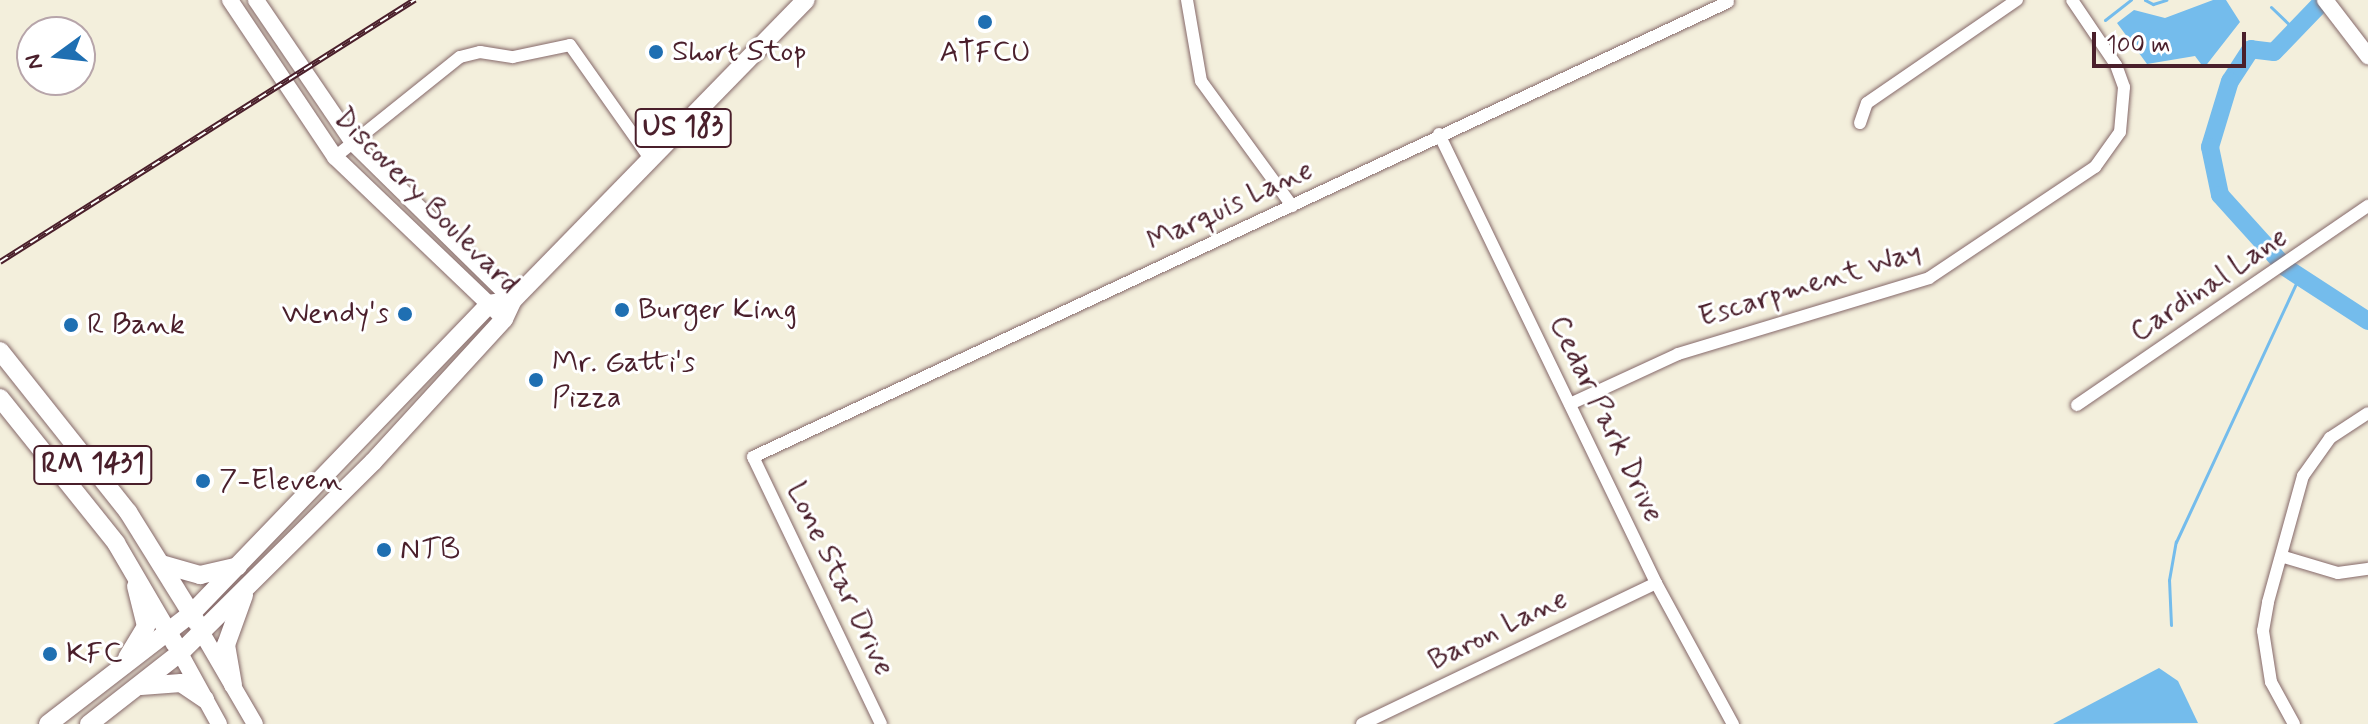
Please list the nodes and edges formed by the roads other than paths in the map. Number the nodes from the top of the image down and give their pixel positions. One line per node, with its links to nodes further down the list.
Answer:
1 (230, 0): 13 (street, Discovery Boulevard)
2 (256, 0): 12 (street, Discovery Boulevard)
3 (806, 0): 14 (main road, US 183)
4 (1187, 0): 15 (street)
5 (2017, 0): 10 (street)
6 (2072, 0): 22 (street, Escarpment Way)
7 (1728, 2): 11 (street, Marquis Lane)
8 (2330, 6): 9 (street)
9 (2368, 56)
10 (1860, 123)
11 (1439, 134): 15 (street, Marquis Lane); 22 (street, Cedar Park Drive)
12 (354, 144): 13 (street); 14 (street); 17 (street, Discovery Boulevard)
13 (335, 157): 18 (street, Discovery Boulevard)
14 (651, 160): 17 (main road, US 183)
15 (1292, 206): 25 (street, Marquis Lane)
16 (2368, 206): 23 (street, Cardinal Lane)
17 (513, 300): 18 (main road); 19 (main road, US 183)
18 (489, 304): 19 (street, Discovery Boulevard); 28 (main road)
19 (504, 319): 32 (main road, US 183)
20 (0, 351): 27 (main road, RM 1431)
21 (0, 398): 29 (main road, RM 1431)
22 (1570, 404): 31 (street, Cedar Park Drive)
23 (2077, 405)
24 (2368, 413): 26 (street)
25 (753, 457): 45 (street, Lone Star Drive)
26 (2284, 557): 30 (street); 48 (street)
27 (161, 564): 28 (main road); 33 (main road, RM 1431)
28 (241, 565): 33 (main road)
29 (132, 568): 34 (main road, RM 1431); 37 (main road)
30 (2368, 569)
31 (1656, 583): 46 (street, Baron Lane); 47 (street, Cedar Park Drive)
32 (246, 590): 35 (main road, US 183); 38 (main road)
33 (191, 614): 34 (main road); 35 (main road, RM 1431)
34 (170, 633): 36 (main road, RM 1431); 37 (main road)
35 (202, 633): 36 (main road, US 183); 38 (street, RM 1431)
36 (180, 653): 39 (main road, US 183); 40 (street, RM 1431)
37 (111, 677): 41 (main road)
38 (233, 685): 44 (street, RM 1431)
39 (135, 688): 40 (main road); 42 (main road, US 183)
40 (205, 699): 43 (street, RM 1431)
41 (48, 724)
42 (89, 724)
43 (219, 724)
44 (255, 724)
45 (881, 724)
46 (1362, 724)
47 (1733, 724)
48 (2294, 724)

